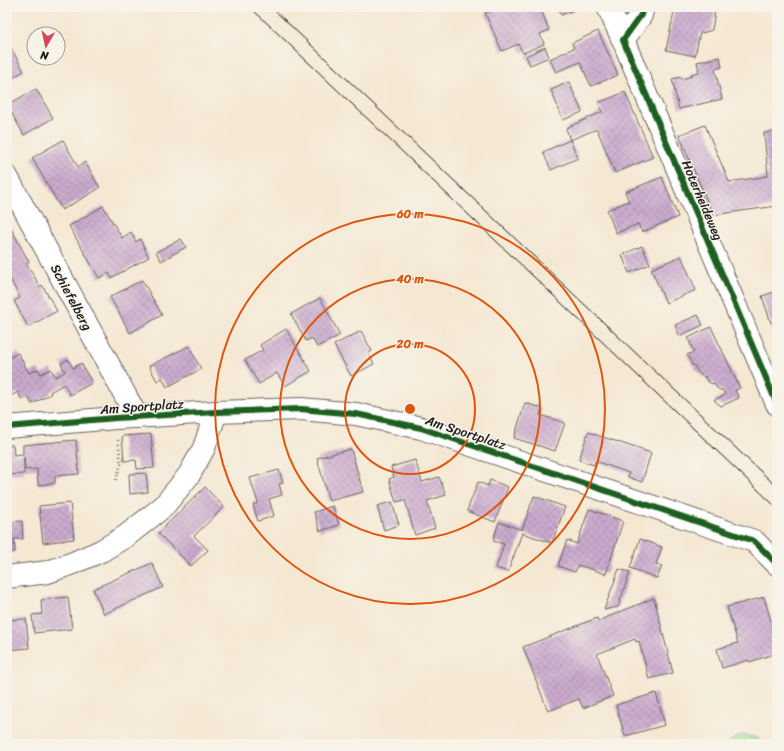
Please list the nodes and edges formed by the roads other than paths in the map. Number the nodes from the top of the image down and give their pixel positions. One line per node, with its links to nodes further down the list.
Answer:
1 (608, 7): 3 (street, Hoterheideweg)
2 (643, 7): 3 (street)
3 (624, 40): 5 (street, Hoterheideweg)
4 (7, 177): 7 (street, Schiefelberg)
5 (777, 404)
6 (216, 412): 7 (street, Am Sportplatz); 9 (street, Am Sportplatz); 10 (street)
7 (127, 418): 8 (street, Am Sportplatz)
8 (7, 427)
9 (777, 564)
10 (7, 578)

